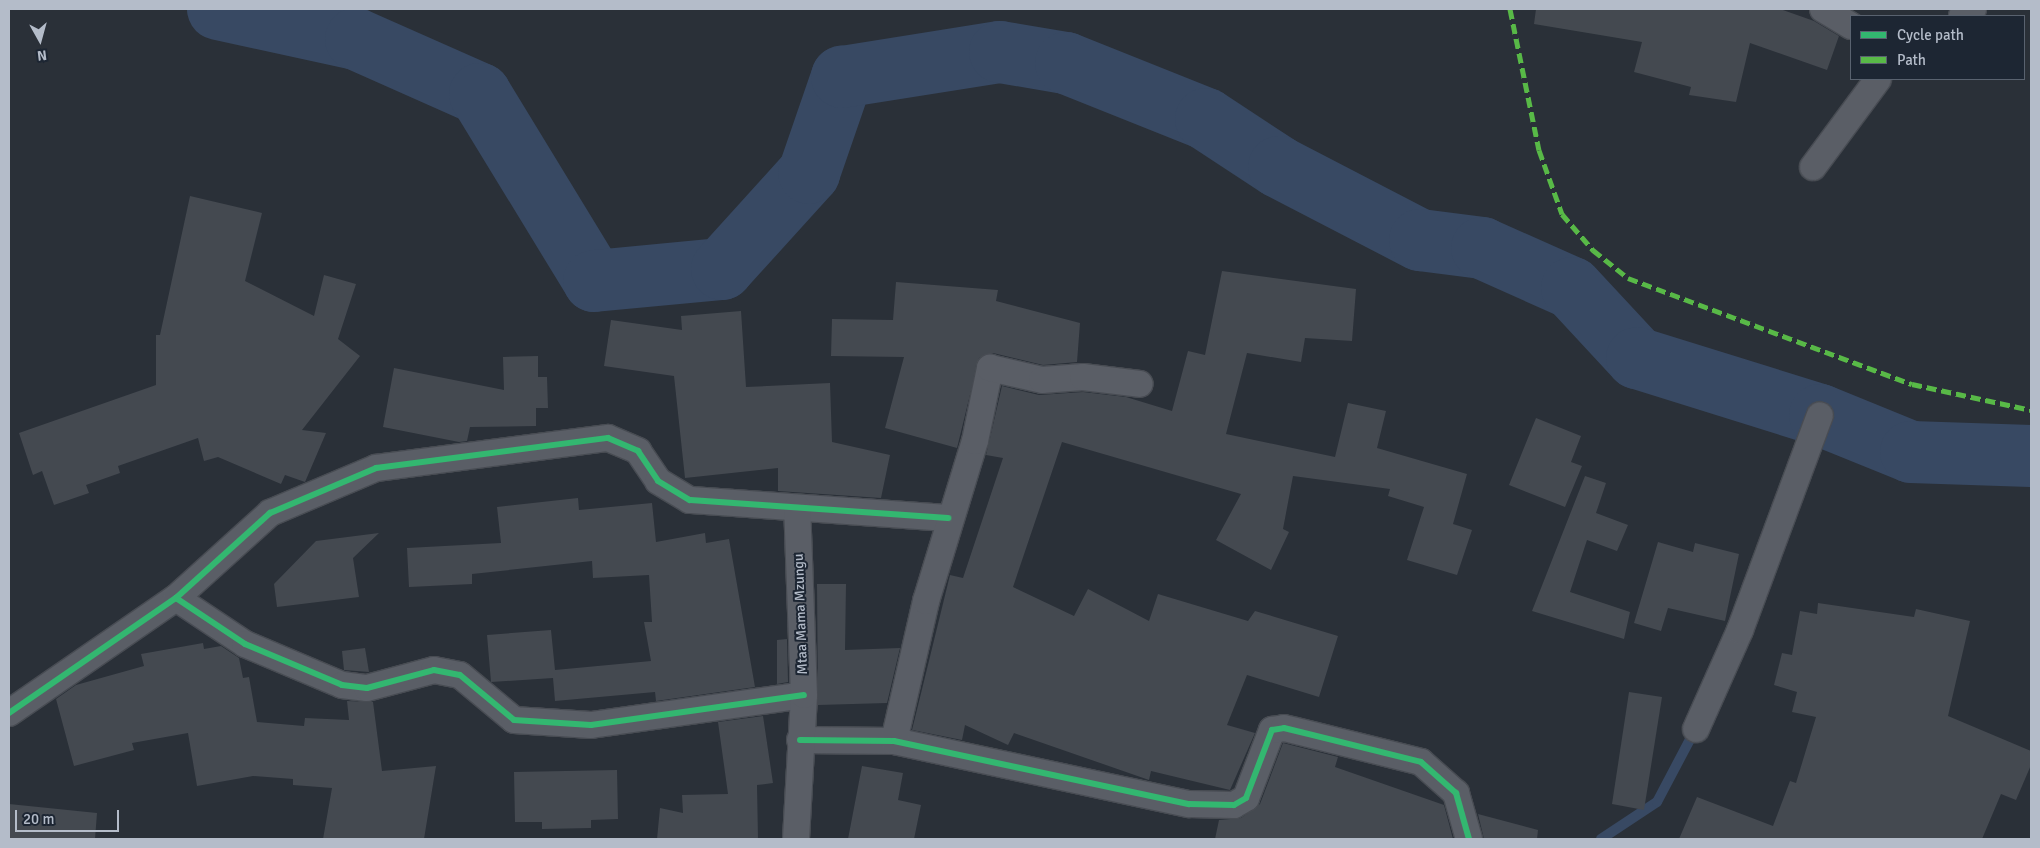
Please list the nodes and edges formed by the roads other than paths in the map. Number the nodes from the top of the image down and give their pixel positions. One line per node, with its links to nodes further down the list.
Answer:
1 (1823, 9): 2 (street)
2 (1850, 25)
3 (1877, 80): 4 (street)
4 (1813, 167)
5 (1140, 384): 8 (street)
6 (1820, 415): 12 (street)
7 (797, 508): 8 (street); 9 (street); 10 (street, Mtaa Mama Mzungu)
8 (948, 518): 14 (street)
9 (176, 598): 10 (street); 11 (street)
10 (804, 695): 13 (street, Mtaa Mama Mzungu)
11 (9, 713)
12 (1696, 729)
13 (800, 740): 14 (street); 15 (street, Mtaa Mama Mzungu)
14 (894, 741): 16 (street)
15 (796, 839)
16 (1469, 839)

